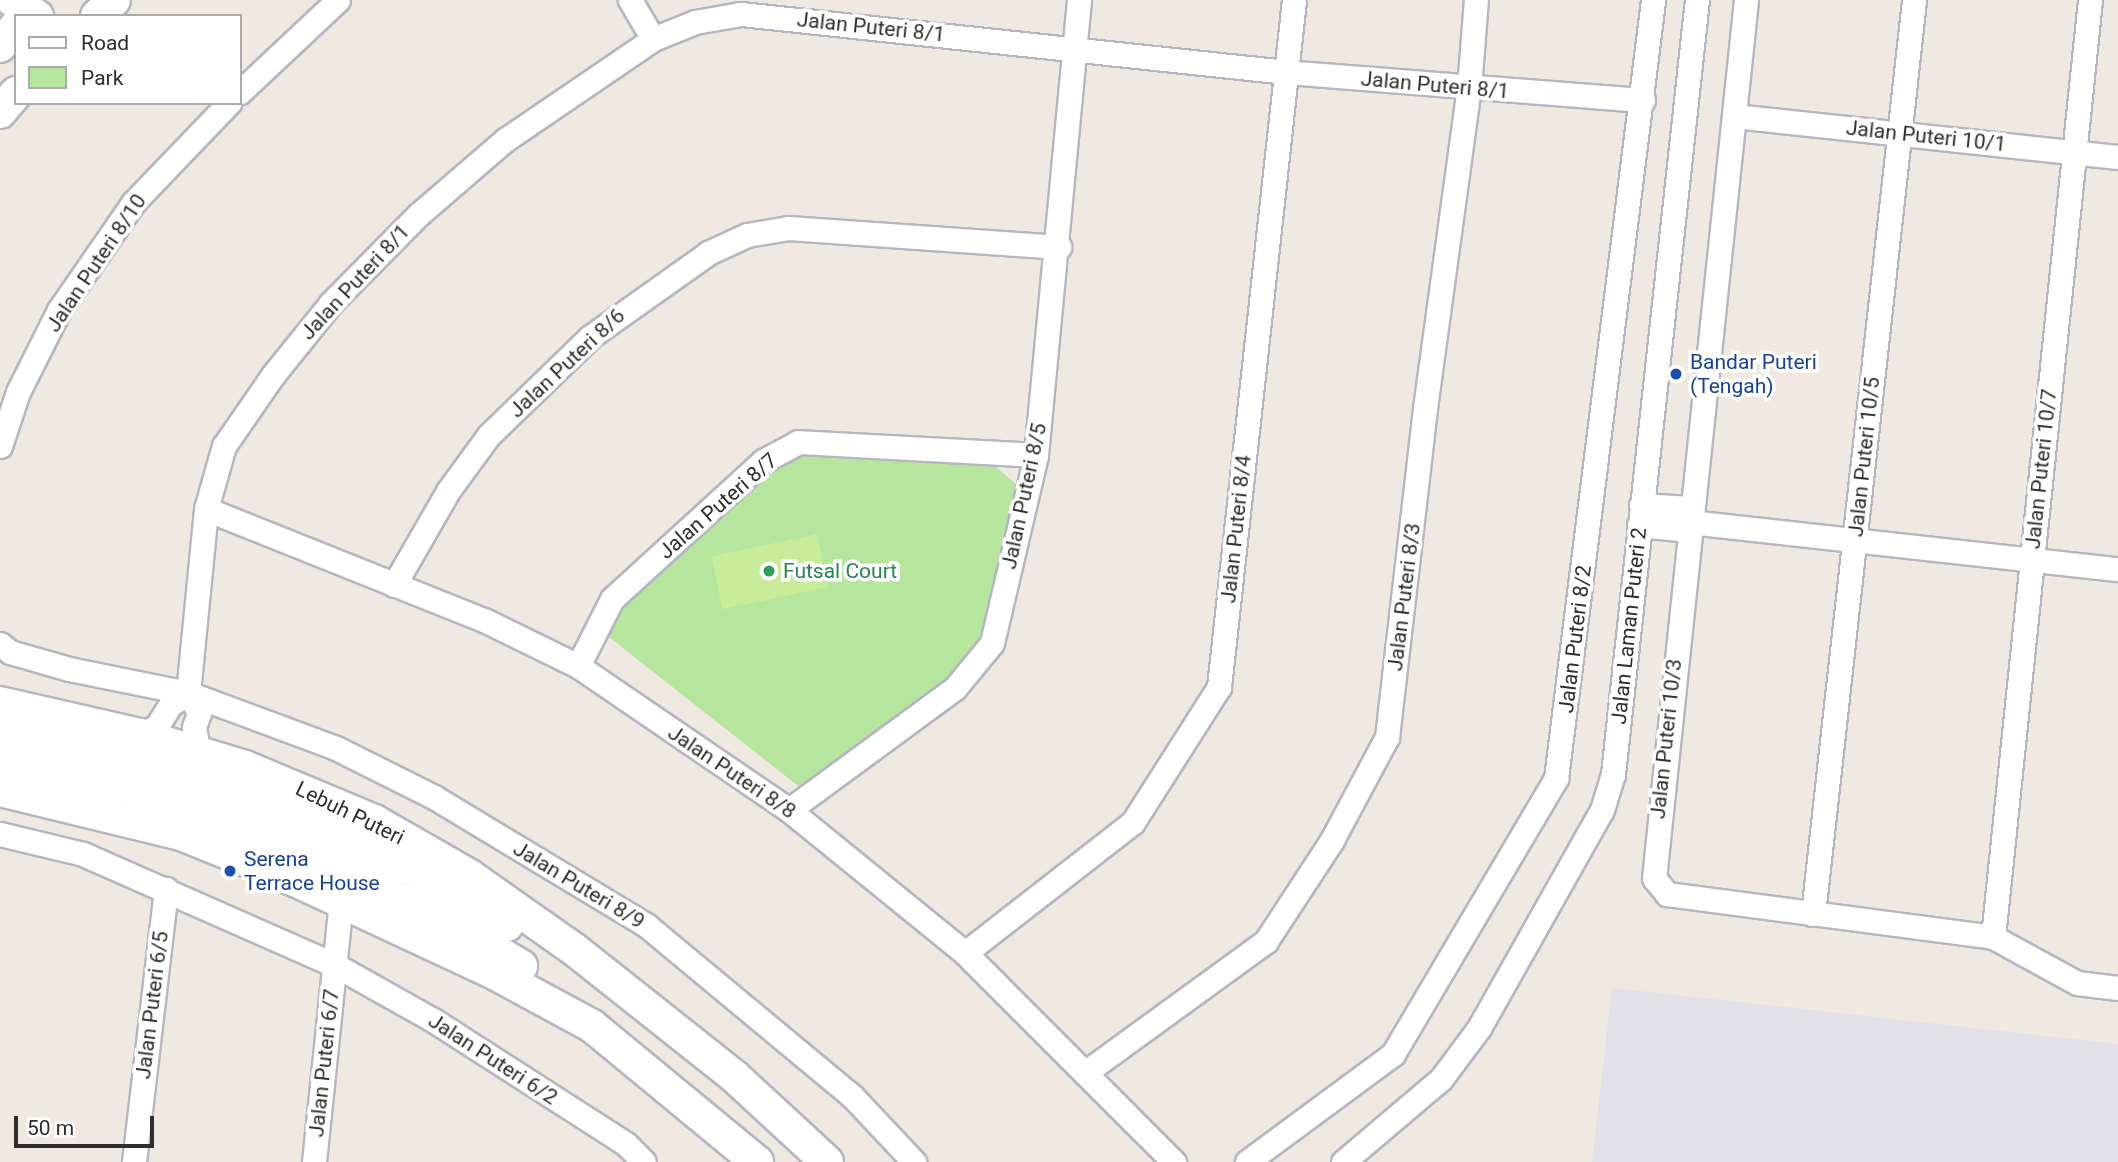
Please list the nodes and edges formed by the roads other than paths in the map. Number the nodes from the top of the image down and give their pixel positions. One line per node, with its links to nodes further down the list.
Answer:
1 (114, 0): 12 (main road)
2 (338, 0): 17 (street)
3 (630, 0): 13 (street)
4 (1079, 0): 14 (street, Jalan Puteri 8/5)
5 (1294, 0): 15 (street, Jalan Puteri 8/4)
6 (1476, 0): 16 (street, Jalan Puteri 8/3)
7 (1653, 0): 19 (street, Jalan Puteri 8/2)
8 (1697, 0): 30 (street, Jalan Laman Puteri 2)
9 (1746, 0): 22 (street, Jalan Puteri 10/3)
10 (1914, 0): 23 (street, Jalan Puteri 10/5)
11 (2090, 0): 24 (street, Jalan Puteri 10/7)
12 (99, 14)
13 (653, 39): 14 (street, Jalan Puteri 8/1); 29 (street, Jalan Puteri 8/1)
14 (1075, 48): 15 (street, Jalan Puteri 8/1); 26 (street, Jalan Puteri 8/5)
15 (1286, 72): 16 (street, Jalan Puteri 8/1); 51 (street, Jalan Puteri 8/4)
16 (1469, 88): 19 (street, Jalan Puteri 8/1); 56 (street, Jalan Puteri 8/3)
17 (242, 90)
18 (14, 95): 21 (main road)
19 (1643, 100): 64 (street, Jalan Puteri 8/2)
20 (227, 105): 27 (street, Jalan Puteri 8/10)
21 (0, 112)
22 (1734, 116): 23 (street, Jalan Puteri 10/1); 31 (street, Jalan Puteri 10/3)
23 (1899, 134): 24 (street, Jalan Puteri 10/1); 32 (street, Jalan Puteri 10/5)
24 (2074, 152): 25 (street, Jalan Puteri 10/1); 33 (street, Jalan Puteri 10/7)
25 (2118, 157)
26 (1059, 247): 28 (street, Jalan Puteri 8/5); 35 (street, Jalan Puteri 8/6)
27 (0, 446)
28 (1036, 455): 37 (street, Jalan Puteri 8/7); 45 (street, Jalan Puteri 8/5)
29 (205, 509): 35 (street, Jalan Puteri 8/8); 38 (street, Jalan Puteri 8/1)
30 (1640, 515): 31 (street); 65 (street, Jalan Laman Puteri 2)
31 (1692, 520): 32 (street); 49 (street, Jalan Puteri 10/3)
32 (1855, 540): 33 (street); 49 (street, Jalan Puteri 10/5)
33 (2032, 559): 34 (street); 50 (street, Jalan Puteri 10/7)
34 (2118, 569)
35 (394, 585): 37 (street, Jalan Puteri 8/8)
36 (0, 644): 38 (street)
37 (578, 666): 45 (street, Jalan Puteri 8/8)
38 (188, 693): 41 (street); 42 (street, Jalan Puteri 8/1); 62 (street, Jalan Puteri 8/9)
39 (0, 703): 41 (main road, Lebuh Puteri)
40 (0, 735): 54 (main road, Lebuh Puteri)
41 (140, 735): 42 (main road, Lebuh Puteri)
42 (208, 756): 54 (main road, Lebuh Puteri)
43 (0, 758): 55 (main road)
44 (0, 790): 48 (main road)
45 (789, 810): 51 (street, Jalan Puteri 8/8)
46 (0, 834): 47 (street, Jalan Puteri 6/2)
47 (166, 889): 52 (street, Jalan Puteri 6/2); 58 (street, Jalan Puteri 6/5)
48 (341, 902): 52 (street, Jalan Puteri 6/7); 55 (main road)
49 (1813, 914): 50 (street, Jalan Puteri 10/3)
50 (1993, 937): 53 (street, Jalan Puteri 10/3)
51 (965, 953): 56 (street, Jalan Puteri 8/8)
52 (335, 965): 57 (street, Jalan Puteri 6/7); 59 (street, Jalan Puteri 6/2)
53 (2118, 988)
54 (657, 1014): 61 (main road, Lebuh Puteri)
55 (592, 1026): 60 (main road)
56 (1086, 1072): 63 (street, Jalan Puteri 8/8)
57 (316, 1161)
58 (134, 1162)
59 (644, 1162)
60 (757, 1162)
61 (827, 1162)
62 (914, 1162)
63 (1174, 1162)
64 (1247, 1162)
65 (1343, 1162)

